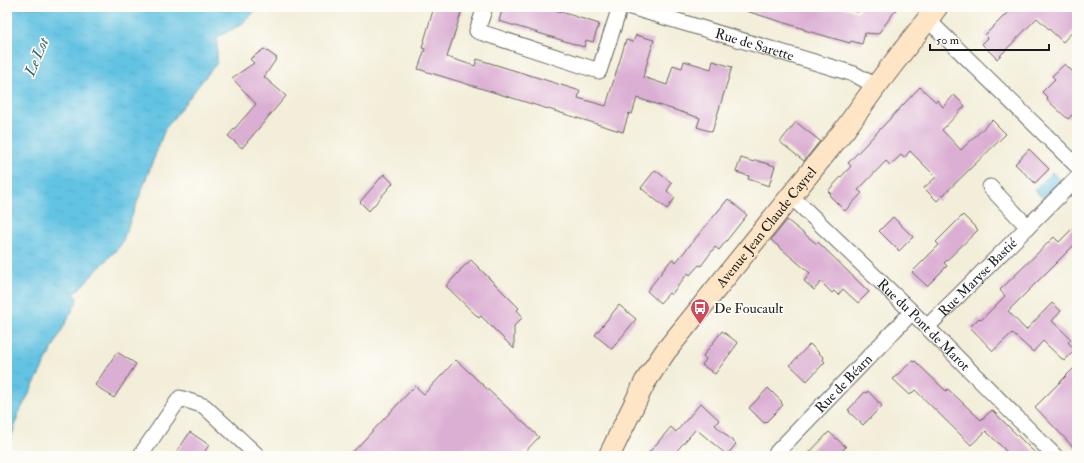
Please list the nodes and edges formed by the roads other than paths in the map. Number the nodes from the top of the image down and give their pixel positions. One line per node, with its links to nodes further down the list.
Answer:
1 (484, 7): 2 (street)
2 (620, 7)
3 (631, 7): 4 (street, Rue de Sarette)
4 (667, 12): 6 (street, Rue de Sarette)
5 (932, 13): 6 (main road, Avenue Jean Claude Cayrel); 7 (street)
6 (876, 86): 10 (main road, Avenue Jean Claude Cayrel)
7 (1077, 166)
8 (1077, 178): 11 (street, Rue Maryse Bastié)
9 (990, 187): 11 (street, Rue Maryse Bastié)
10 (791, 196): 12 (street, Rue du Pont de Marot); 14 (main road, Avenue Jean Claude Cayrel)
11 (1028, 227): 13 (street, Rue Maryse Bastié)
12 (912, 312): 13 (street, Rue du Pont de Marot); 17 (street, Rue de Béarn)
13 (927, 327): 18 (street, Rue du Pont de Marot)
14 (613, 455)
15 (140, 456): 16 (street)
16 (258, 456)
17 (775, 456)
18 (1055, 456)

